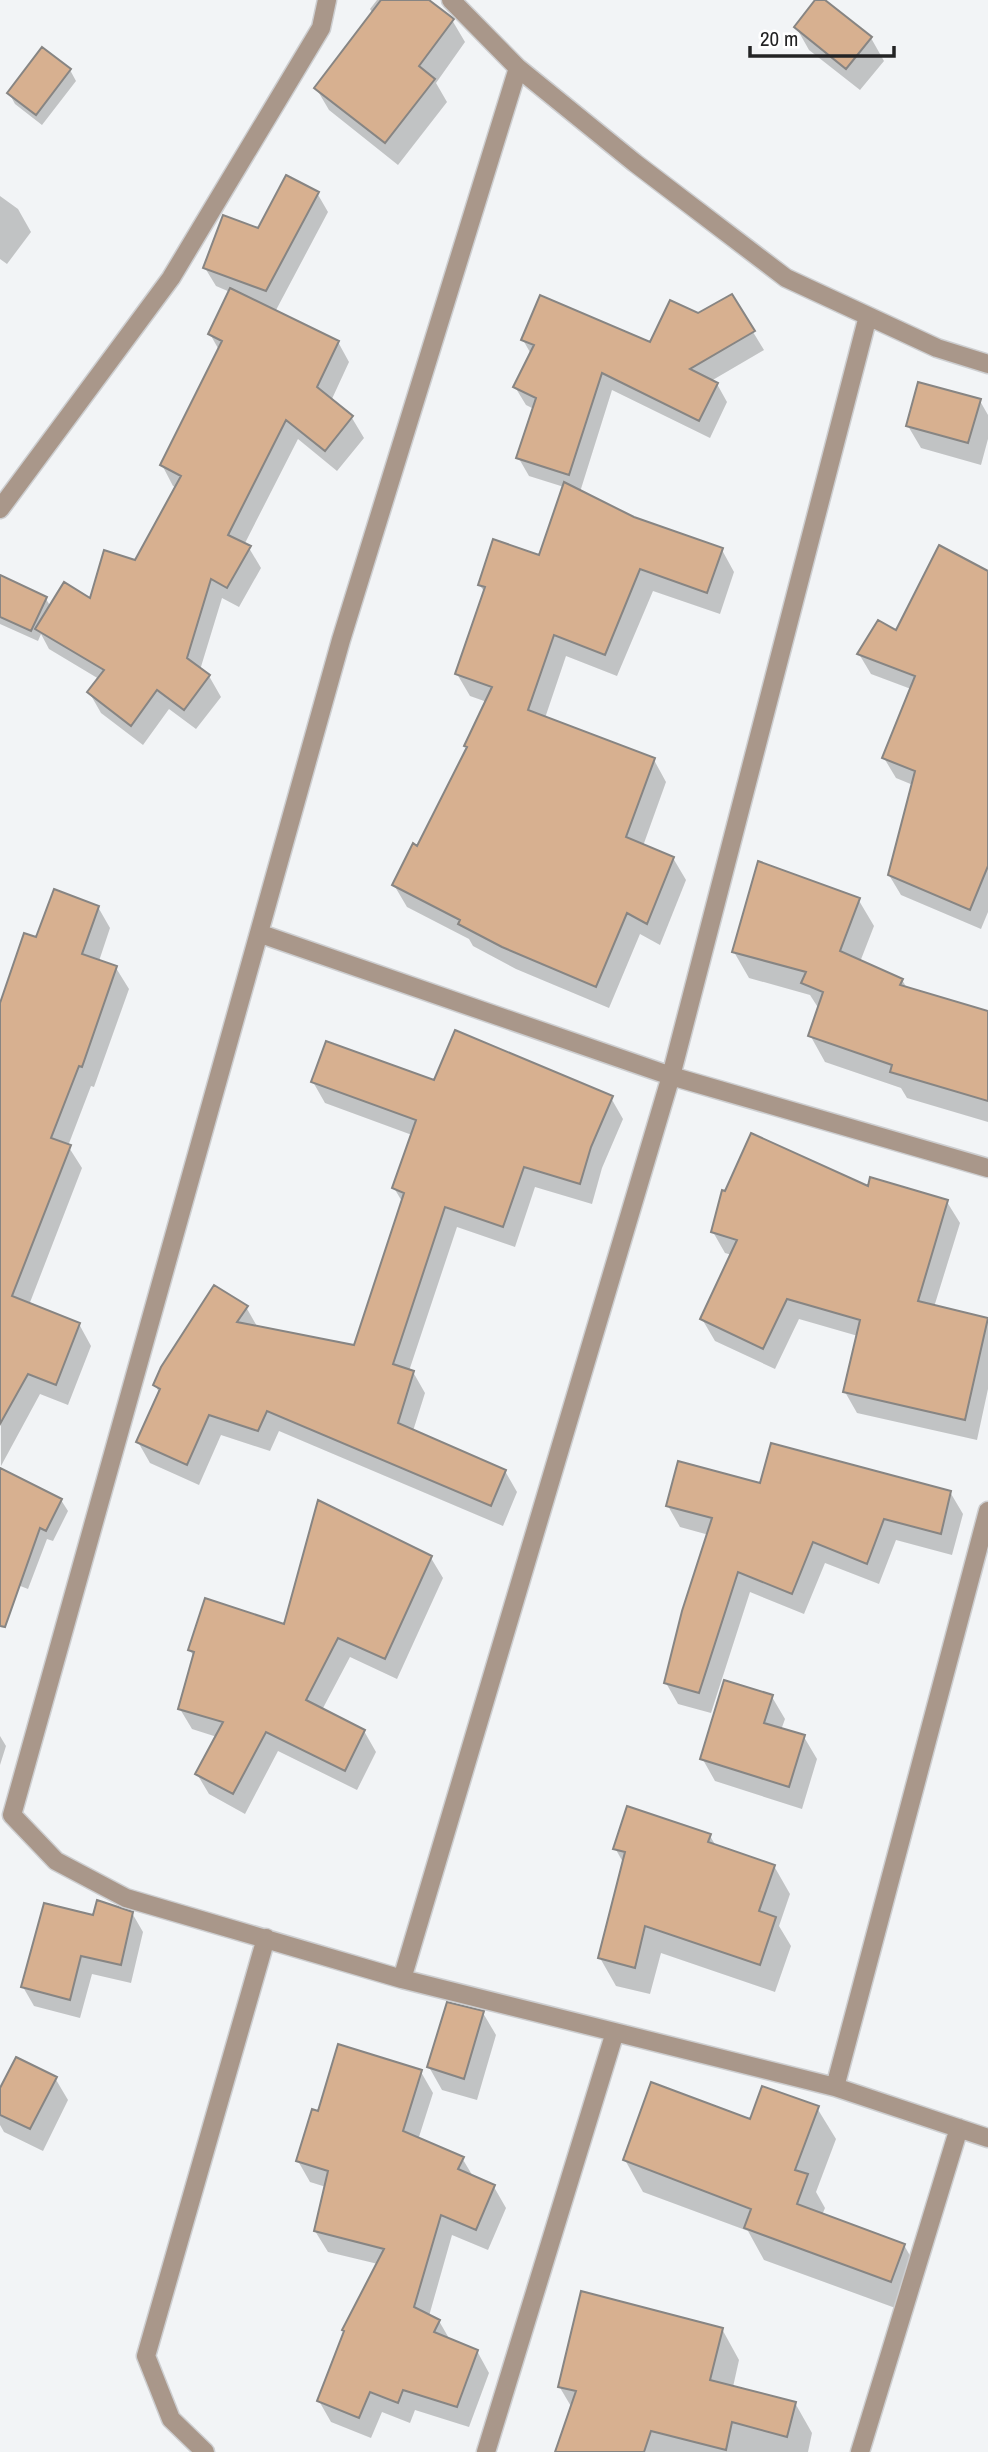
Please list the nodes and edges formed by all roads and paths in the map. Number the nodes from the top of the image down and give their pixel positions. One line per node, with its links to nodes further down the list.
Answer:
1 (327, 0): 6 (street)
2 (451, 0): 3 (street)
3 (518, 68): 4 (street); 7 (street)
4 (868, 316): 5 (street); 8 (street)
5 (988, 364)
6 (0, 509)
7 (261, 934): 8 (street); 11 (street)
8 (671, 1076): 9 (street); 12 (street)
9 (988, 1168)
10 (988, 1511): 14 (street)
11 (266, 1938): 12 (street); 17 (street)
12 (402, 1979): 13 (street)
13 (615, 2032): 14 (street); 18 (street)
14 (835, 2087): 15 (street)
15 (959, 2128): 16 (street); 19 (street)
16 (988, 2138)
17 (205, 2452)
18 (486, 2452)
19 (860, 2452)

